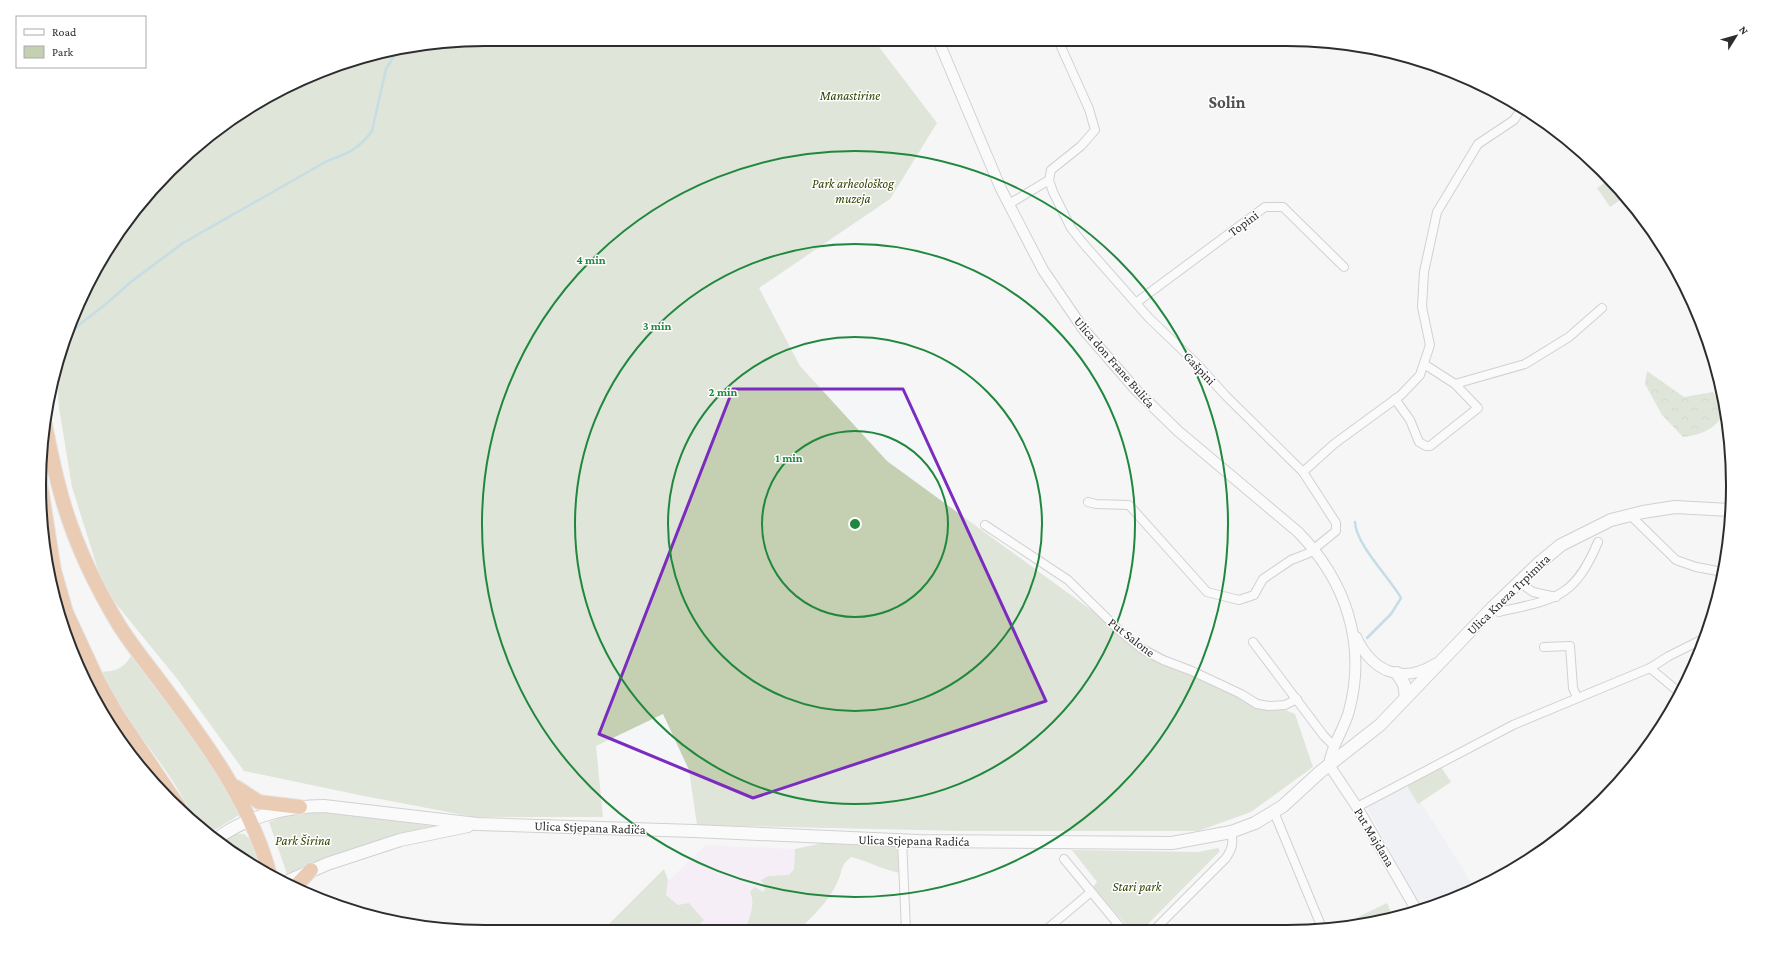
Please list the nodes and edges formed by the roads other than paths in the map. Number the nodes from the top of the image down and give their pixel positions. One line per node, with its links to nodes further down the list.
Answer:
1 (941, 46): 5 (street, Ulica don Frane Bulića)
2 (1061, 46): 4 (street)
3 (1519, 113): 9 (street)
4 (1049, 180): 5 (street); 7 (street, Gašpini)
5 (1009, 204): 19 (street, Ulica don Frane Bulića)
6 (1344, 267): 7 (street, Topini)
7 (1137, 302): 13 (street, Gašpini)
8 (1602, 308): 10 (street)
9 (1424, 364): 10 (street); 11 (street)
10 (1455, 384): 11 (street)
11 (1395, 399): 13 (street)
12 (49, 441): 38 (highway)
13 (1303, 472): 19 (street, Gašpini)
14 (1088, 502): 19 (street)
15 (1725, 510): 16 (main road, Ulica Kneza Trpimira)
16 (1630, 515): 21 (street); 22 (main road, Ulica Kneza Trpimira)
17 (984, 524): 35 (street, Put Salone)
18 (1598, 542): 23 (street)
19 (1315, 549): 25 (street, Ulica don Frane Bulića)
20 (52, 560): 39 (highway)
21 (1718, 571)
22 (1519, 582): 23 (street); 29 (main road, Ulica Kneza Trpimira)
23 (1556, 597): 24 (street)
24 (1499, 612)
25 (1354, 633): 31 (street, Ulica don Frane Bulića); 36 (street, Ulica don Frane Bulića)
26 (1253, 642): 35 (street)
27 (1698, 642): 30 (street)
28 (1544, 647): 34 (street)
29 (1438, 662): 31 (street, Ulica don Frane Bulića); 33 (main road, Ulica Kneza Trpimira)
30 (1650, 668): 32 (street); 34 (street)
31 (1397, 673): 33 (main road)
32 (1676, 689)
33 (1406, 697): 37 (main road, Ulica Kneza Trpimira)
34 (1577, 697): 41 (street)
35 (1297, 699): 36 (street)
36 (1334, 746): 37 (street, Ulica don Frane Bulića)
37 (1328, 765): 41 (street, Put Majdana); 42 (main road, Ulica Stjepana Radića)
38 (230, 781): 40 (highway); 43 (highway)
39 (164, 784)
40 (300, 807): 43 (main road); 44 (main road)
41 (1357, 807): 54 (street, Put Majdana)
42 (1274, 812): 45 (main road, Ulica Stjepana Radića); 55 (street)
43 (250, 821): 46 (main road); 49 (highway)
44 (477, 824): 47 (main road, Ulica Stjepana Radića); 50 (main road)
45 (1231, 832): 47 (main road, Ulica Stjepana Radića); 59 (street)
46 (221, 836)
47 (902, 840): 56 (street)
48 (1064, 859): 53 (street)
49 (267, 866)
50 (311, 870): 51 (main road); 52 (highway)
51 (291, 880)
52 (298, 883)
53 (1091, 892): 57 (street); 58 (street)
54 (1414, 906)
55 (1320, 923)
56 (906, 925)
57 (1052, 925)
58 (1119, 925)
59 (1159, 925)

